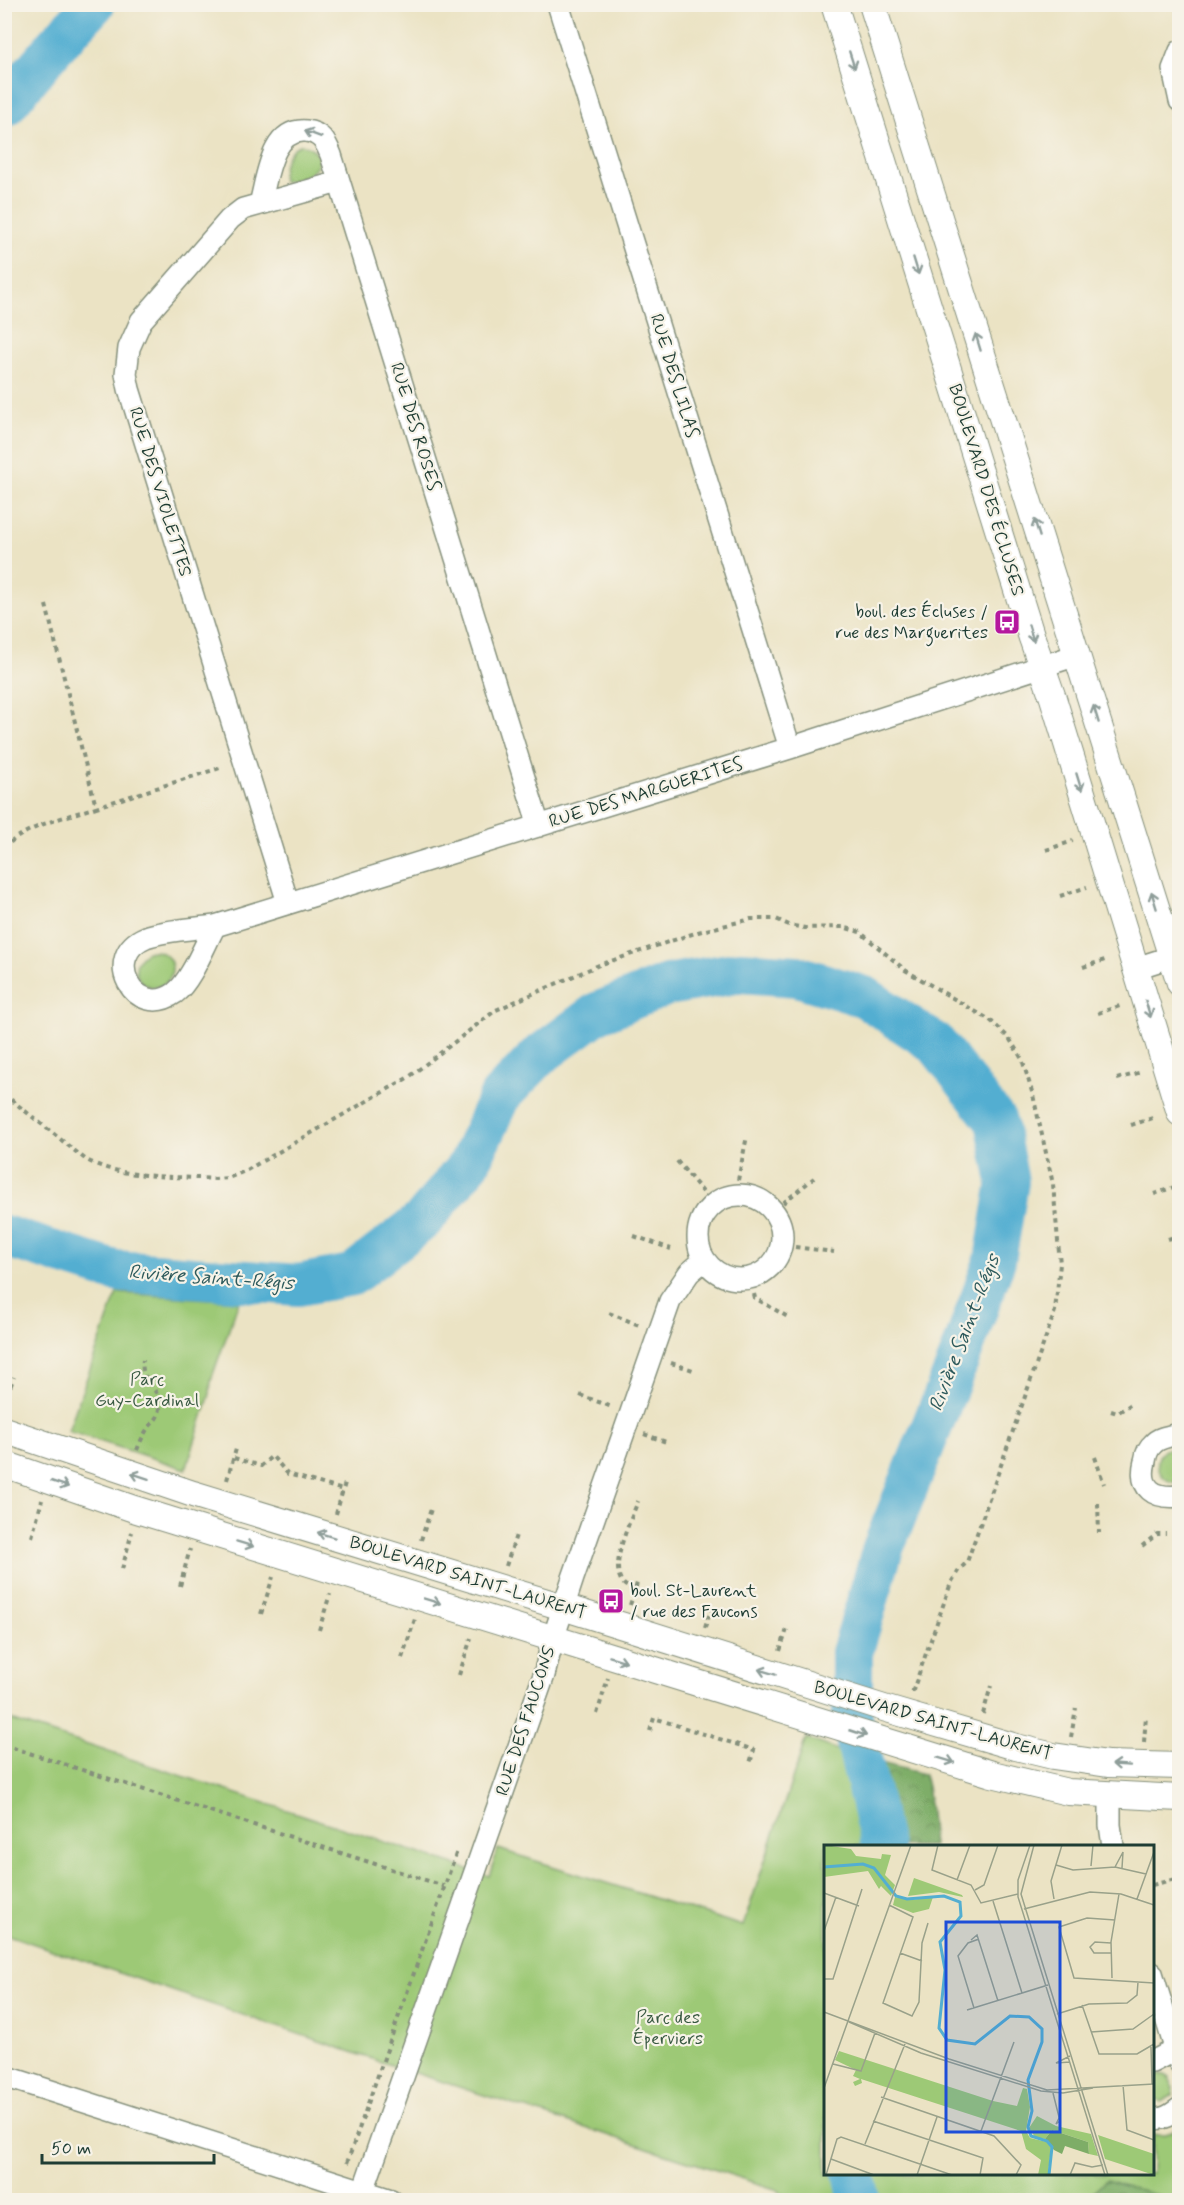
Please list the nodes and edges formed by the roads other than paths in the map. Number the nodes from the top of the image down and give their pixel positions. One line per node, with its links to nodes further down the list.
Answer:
1 (558, 4): 12 (street, RUE DES LILAS)
2 (834, 4): 9 (street, BOULEVARD DES ÉCLUSES, one-way to 9)
3 (872, 4): 8 (street, BOULEVARD DES ÉCLUSES)
4 (1179, 52): 5 (street)
5 (1179, 100)
6 (339, 182): 7 (street, RUE DES VIOLETTES); 7 (street, RUE DES ROSES, one-way to 7); 13 (street, RUE DES ROSES)
7 (260, 204): 14 (street, RUE DES VIOLETTES)
8 (938, 214): 9 (street); 10 (street, BOULEVARD DES ÉCLUSES, one-way to 8)
9 (903, 224): 11 (street, BOULEVARD DES ÉCLUSES, one-way to 11)
10 (1077, 655): 11 (street, RUE DES MARGUERITES); 16 (street, BOULEVARD DES ÉCLUSES, one-way to 10)
11 (1042, 666): 12 (street, RUE DES MARGUERITES); 17 (street, BOULEVARD DES ÉCLUSES, one-way to 17)
12 (790, 748): 13 (street, RUE DES MARGUERITES)
13 (539, 826): 14 (street, RUE DES MARGUERITES)
14 (288, 903): 15 (street, RUE DES MARGUERITES)
15 (215, 926)
16 (1175, 955): 17 (street); 18 (street, BOULEVARD DES ÉCLUSES)
17 (1136, 968): 19 (street, BOULEVARD DES ÉCLUSES, one-way to 19)
18 (1179, 983)
19 (1170, 1114)
20 (704, 1260): 20 (street); 25 (street, RUE DES FAUCONS)
21 (4, 1430): 25 (street, BOULEVARD SAINT-LAURENT, one-way to 21)
22 (1179, 1434): 24 (street)
23 (4, 1464): 26 (street, BOULEVARD SAINT-LAURENT, one-way to 26)
24 (1179, 1496)
25 (563, 1607): 26 (street, RUE DES FAUCONS); 27 (street, BOULEVARD SAINT-LAURENT, one-way to 25)
26 (553, 1639): 28 (street, BOULEVARD SAINT-LAURENT, one-way to 28); 37 (street, RUE DES FAUCONS)
27 (1179, 1766)
28 (1110, 1795): 29 (street, BOULEVARD SAINT-LAURENT); 30 (street)
29 (1179, 1798)
30 (1113, 1845)
31 (1154, 1979): 32 (street)
32 (1178, 2057): 33 (street)
33 (1154, 2062)
34 (4, 2076): 37 (street)
35 (1179, 2108): 36 (street)
36 (1154, 2119)
37 (363, 2191): 38 (street)
38 (391, 2200)

